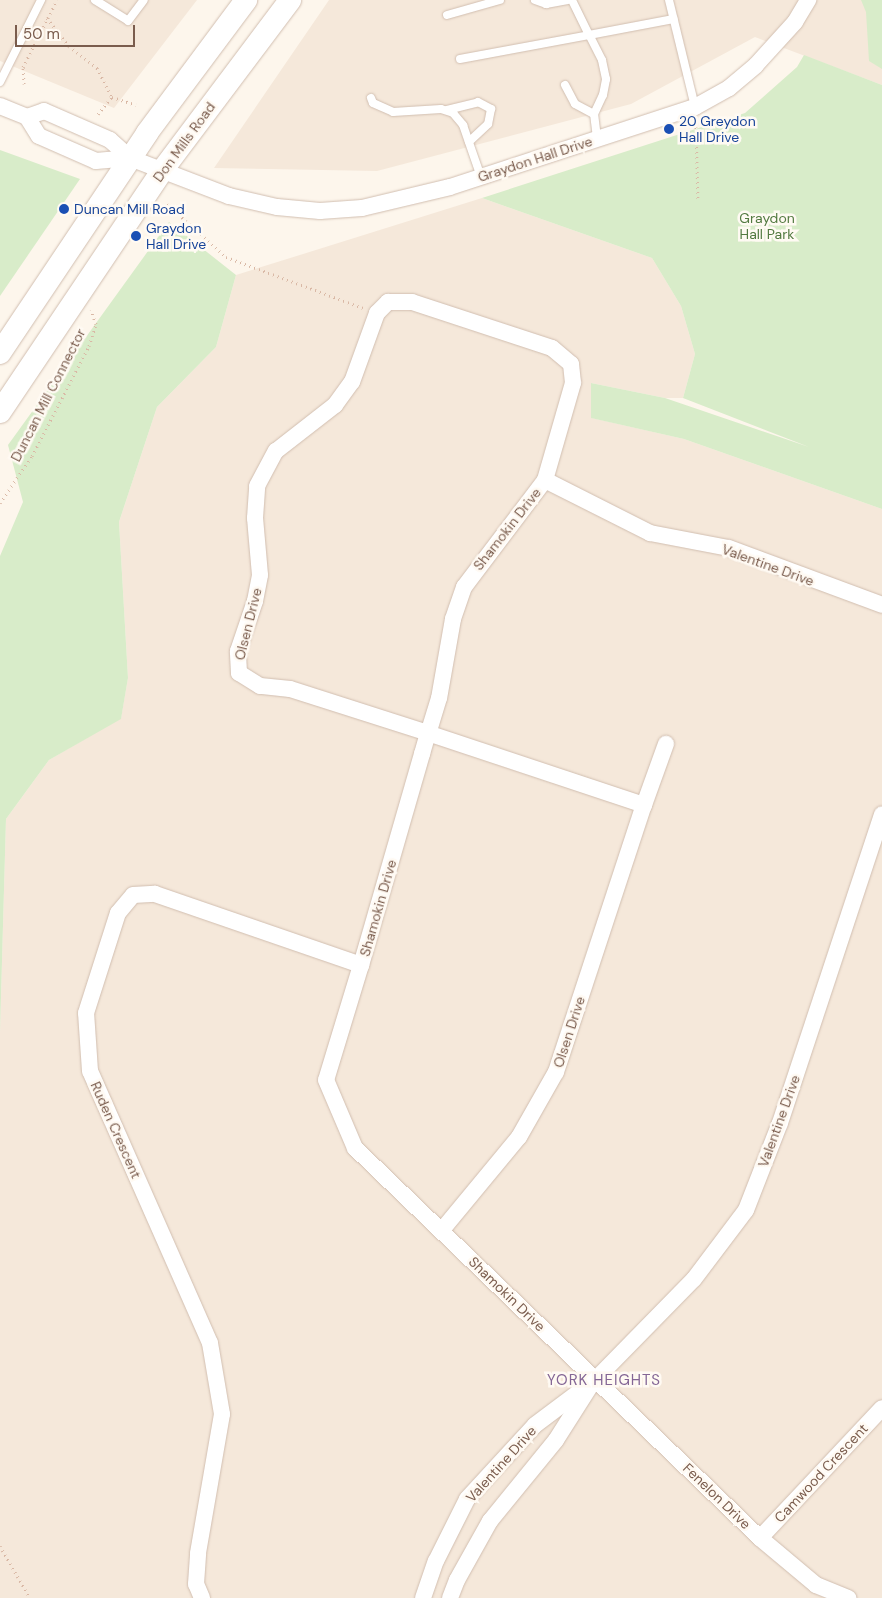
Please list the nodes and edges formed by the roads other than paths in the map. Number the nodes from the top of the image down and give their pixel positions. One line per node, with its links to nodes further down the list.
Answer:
1 (41, 0): 16 (lane)
2 (94, 0): 3 (lane)
3 (144, 0)
4 (246, 0): 26 (main road)
5 (290, 0): 27 (main road, Don Mills Road)
6 (500, 0): 12 (lane)
7 (535, 0): 8 (lane)
8 (568, 0)
9 (572, 0): 14 (lane)
10 (669, 0): 13 (lane)
11 (808, 0): 20 (street, Graydon Hall Drive)
12 (447, 15)
13 (674, 19): 14 (lane); 20 (lane)
14 (589, 35): 15 (lane); 22 (lane)
15 (460, 59)
16 (0, 82)
17 (566, 86): 22 (lane)
18 (371, 98): 21 (lane)
19 (0, 106): 23 (street)
20 (695, 107): 24 (street, Graydon Hall Drive)
21 (447, 110): 25 (lane); 25 (lane)
22 (594, 114): 24 (lane)
23 (27, 117): 26 (street); 26 (street)
24 (597, 138): 28 (street, Graydon Hall Drive)
25 (469, 142): 28 (lane)
26 (130, 158): 27 (street); 30 (main road)
27 (161, 172): 28 (street, Graydon Hall Drive); 31 (main road, Don Mills Road)
28 (481, 177)
29 (377, 313): 32 (street, Shamokin Drive); 34 (street, Olsen Drive)
30 (0, 354)
31 (0, 412)
32 (545, 480): 33 (street, Valentine Drive); 34 (street, Shamokin Drive)
33 (882, 605)
34 (428, 733): 36 (street, Olsen Drive); 38 (street, Shamokin Drive)
35 (666, 744): 36 (street, Olsen Drive)
36 (644, 805): 39 (street, Olsen Drive)
37 (882, 814): 40 (street, Valentine Drive)
38 (361, 966): 39 (street, Shamokin Drive); 43 (street, Ruden Crescent)
39 (442, 1230): 40 (street, Shamokin Drive)
40 (595, 1380): 42 (street, Fenelon Drive); 44 (street, Valentine Drive); 45 (street, Valentine Drive)
41 (882, 1408): 42 (street, Camwood Crescent)
42 (760, 1538): 46 (street, Fenelon Drive)
43 (202, 1598)
44 (423, 1598)
45 (450, 1598)
46 (849, 1598)

